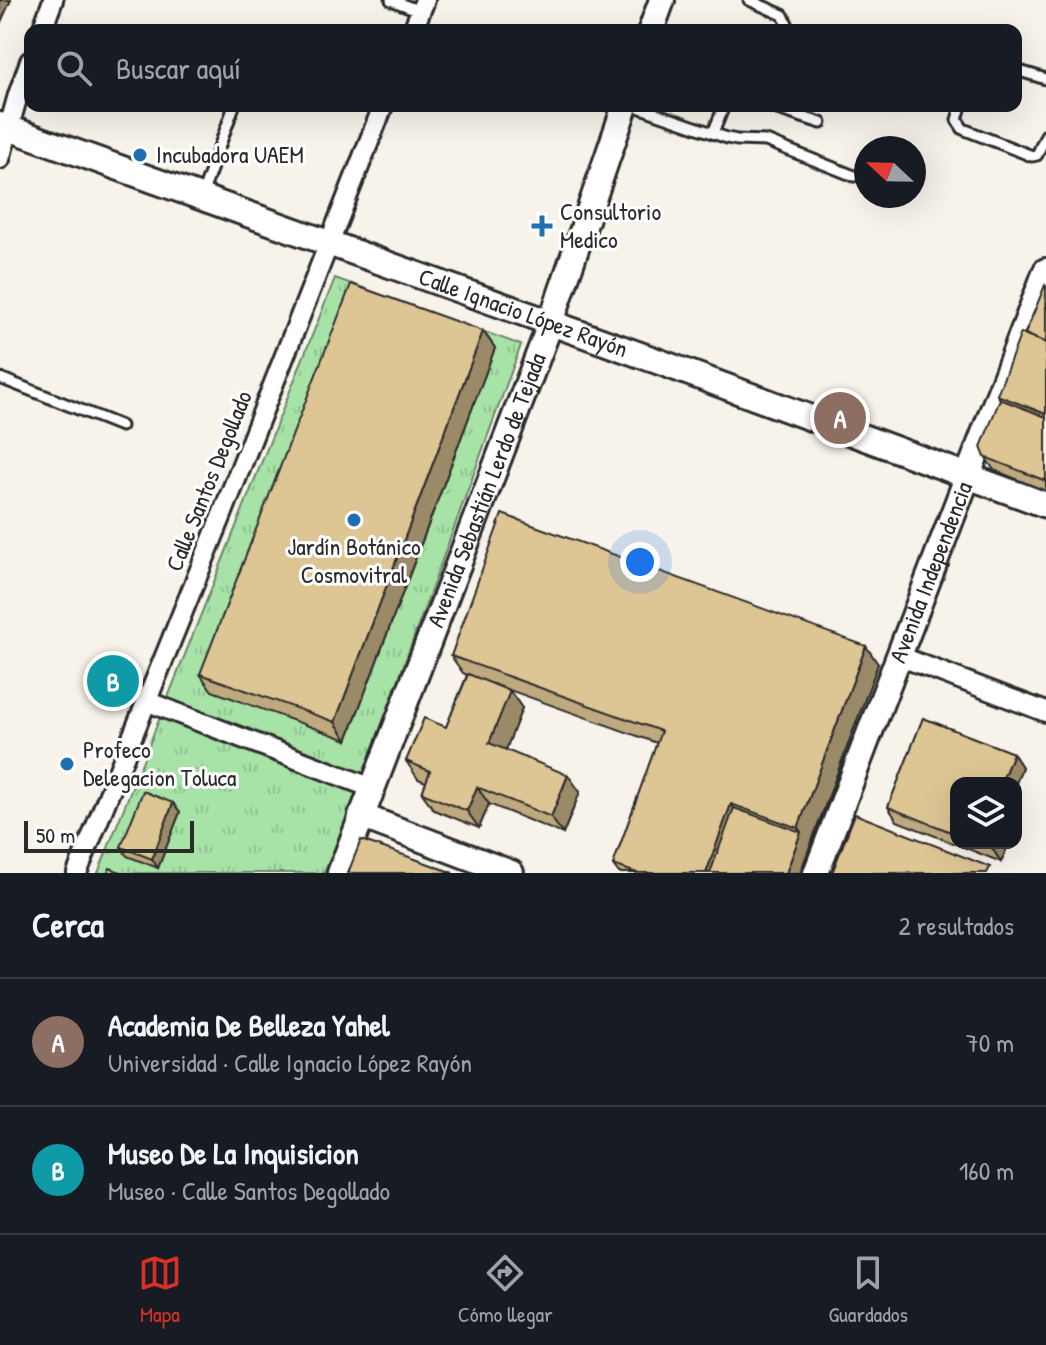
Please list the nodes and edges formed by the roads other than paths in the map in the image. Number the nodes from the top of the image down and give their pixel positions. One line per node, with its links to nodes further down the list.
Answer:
1 (53, 0): 6 (street)
2 (391, 0): 5 (lane)
3 (662, 0): 7 (main road)
4 (749, 0): 8 (lane)
5 (422, 6)
6 (44, 24)
7 (653, 24)
8 (787, 24)
9 (1022, 72): 11 (lane)
10 (24, 76): 20 (street)
11 (1046, 79)
12 (232, 112): 25 (lane)
13 (381, 112): 26 (street, Calle Santos Degollado)
14 (623, 112): 28 (main road, Avenida Sebastián Lerdo de Tejada)
15 (652, 112): 21 (lane)
16 (722, 112): 21 (lane)
17 (787, 112): 19 (lane)
18 (959, 112): 22 (lane)
19 (821, 123)
20 (4, 126): 23 (street); 25 (main road, Calle Ignacio López Rayón)
21 (713, 133): 24 (lane)
22 (1046, 135)
23 (0, 159)
24 (854, 176)
25 (201, 198): 26 (main road, Calle Ignacio López Rayón)
26 (330, 244): 28 (main road, Calle Ignacio López Rayón); 34 (street, Calle Santos Degollado)
27 (1046, 271): 31 (main road, Avenida Independencia)
28 (551, 322): 31 (main road, Calle Ignacio López Rayón); 36 (main road, Avenida Sebastián Lerdo de Tejada)
29 (0, 378): 30 (lane)
30 (121, 426)
31 (967, 476): 32 (main road, Calle Ignacio López Rayón); 33 (main road, Avenida Independencia)
32 (1046, 505)
33 (899, 656): 35 (street); 41 (main road, Avenida Independencia)
34 (146, 701): 36 (street); 38 (street, Calle Santos Degollado)
35 (1046, 712)
36 (372, 788): 37 (main road, Avenida Sebastián Lerdo de Tejada)
37 (361, 816): 39 (main road, Avenida Sebastián Lerdo de Tejada); 40 (main road)
38 (77, 873)
39 (340, 873)
40 (511, 873)
41 (816, 873)

